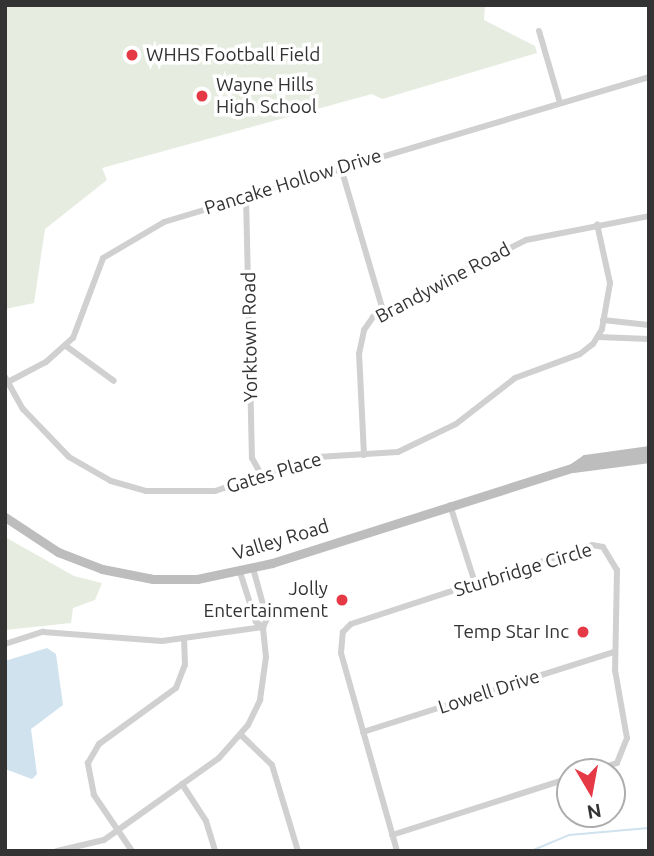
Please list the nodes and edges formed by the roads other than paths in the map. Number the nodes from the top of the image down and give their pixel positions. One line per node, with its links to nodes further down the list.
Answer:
1 (539, 32): 3 (street)
2 (649, 77): 3 (street, Pancake Hollow Drive)
3 (560, 103): 4 (street, Pancake Hollow Drive)
4 (341, 168): 5 (street, Pancake Hollow Drive); 8 (street)
5 (246, 196): 13 (street, Pancake Hollow Drive); 20 (street, Yorktown Road)
6 (649, 216): 7 (street, Brandywine Road)
7 (597, 224): 8 (street, Brandywine Road); 9 (street)
8 (383, 311): 17 (street, Brandywine Road)
9 (603, 320): 10 (street); 11 (street)
10 (649, 325)
11 (598, 337): 12 (street); 17 (street, Gates Place)
12 (649, 339)
13 (66, 346): 14 (street, Pancake Hollow Drive); 15 (street)
14 (7, 380): 20 (street, Gates Place)
15 (114, 382)
16 (649, 448): 19 (main road, Valley Road)
17 (364, 455): 20 (street, Gates Place)
18 (649, 458): 19 (main road, Valley Road)
19 (572, 468): 21 (main road, Valley Road)
20 (262, 476)
21 (450, 505): 23 (main road, Valley Road); 25 (street)
22 (5, 517): 24 (main road, Valley Road)
23 (253, 568): 24 (main road, Valley Road); 26 (street)
24 (240, 572): 26 (street)
25 (475, 583): 29 (street, Sturbridge Circle); 30 (street, Sturbridge Circle)
26 (263, 627): 27 (street); 31 (street)
27 (184, 638): 28 (street); 35 (street)
28 (5, 644)
29 (614, 652): 30 (street, Lowell Drive); 32 (street, Sturbridge Circle)
30 (363, 732): 36 (street)
31 (241, 735): 34 (street); 40 (street)
32 (620, 758)
33 (556, 782): 36 (street)
34 (183, 784): 35 (street); 39 (street)
35 (117, 830): 37 (street); 38 (street)
36 (392, 835): 41 (street)
37 (57, 851)
38 (132, 851)
39 (215, 851)
40 (298, 851)
41 (397, 851)

